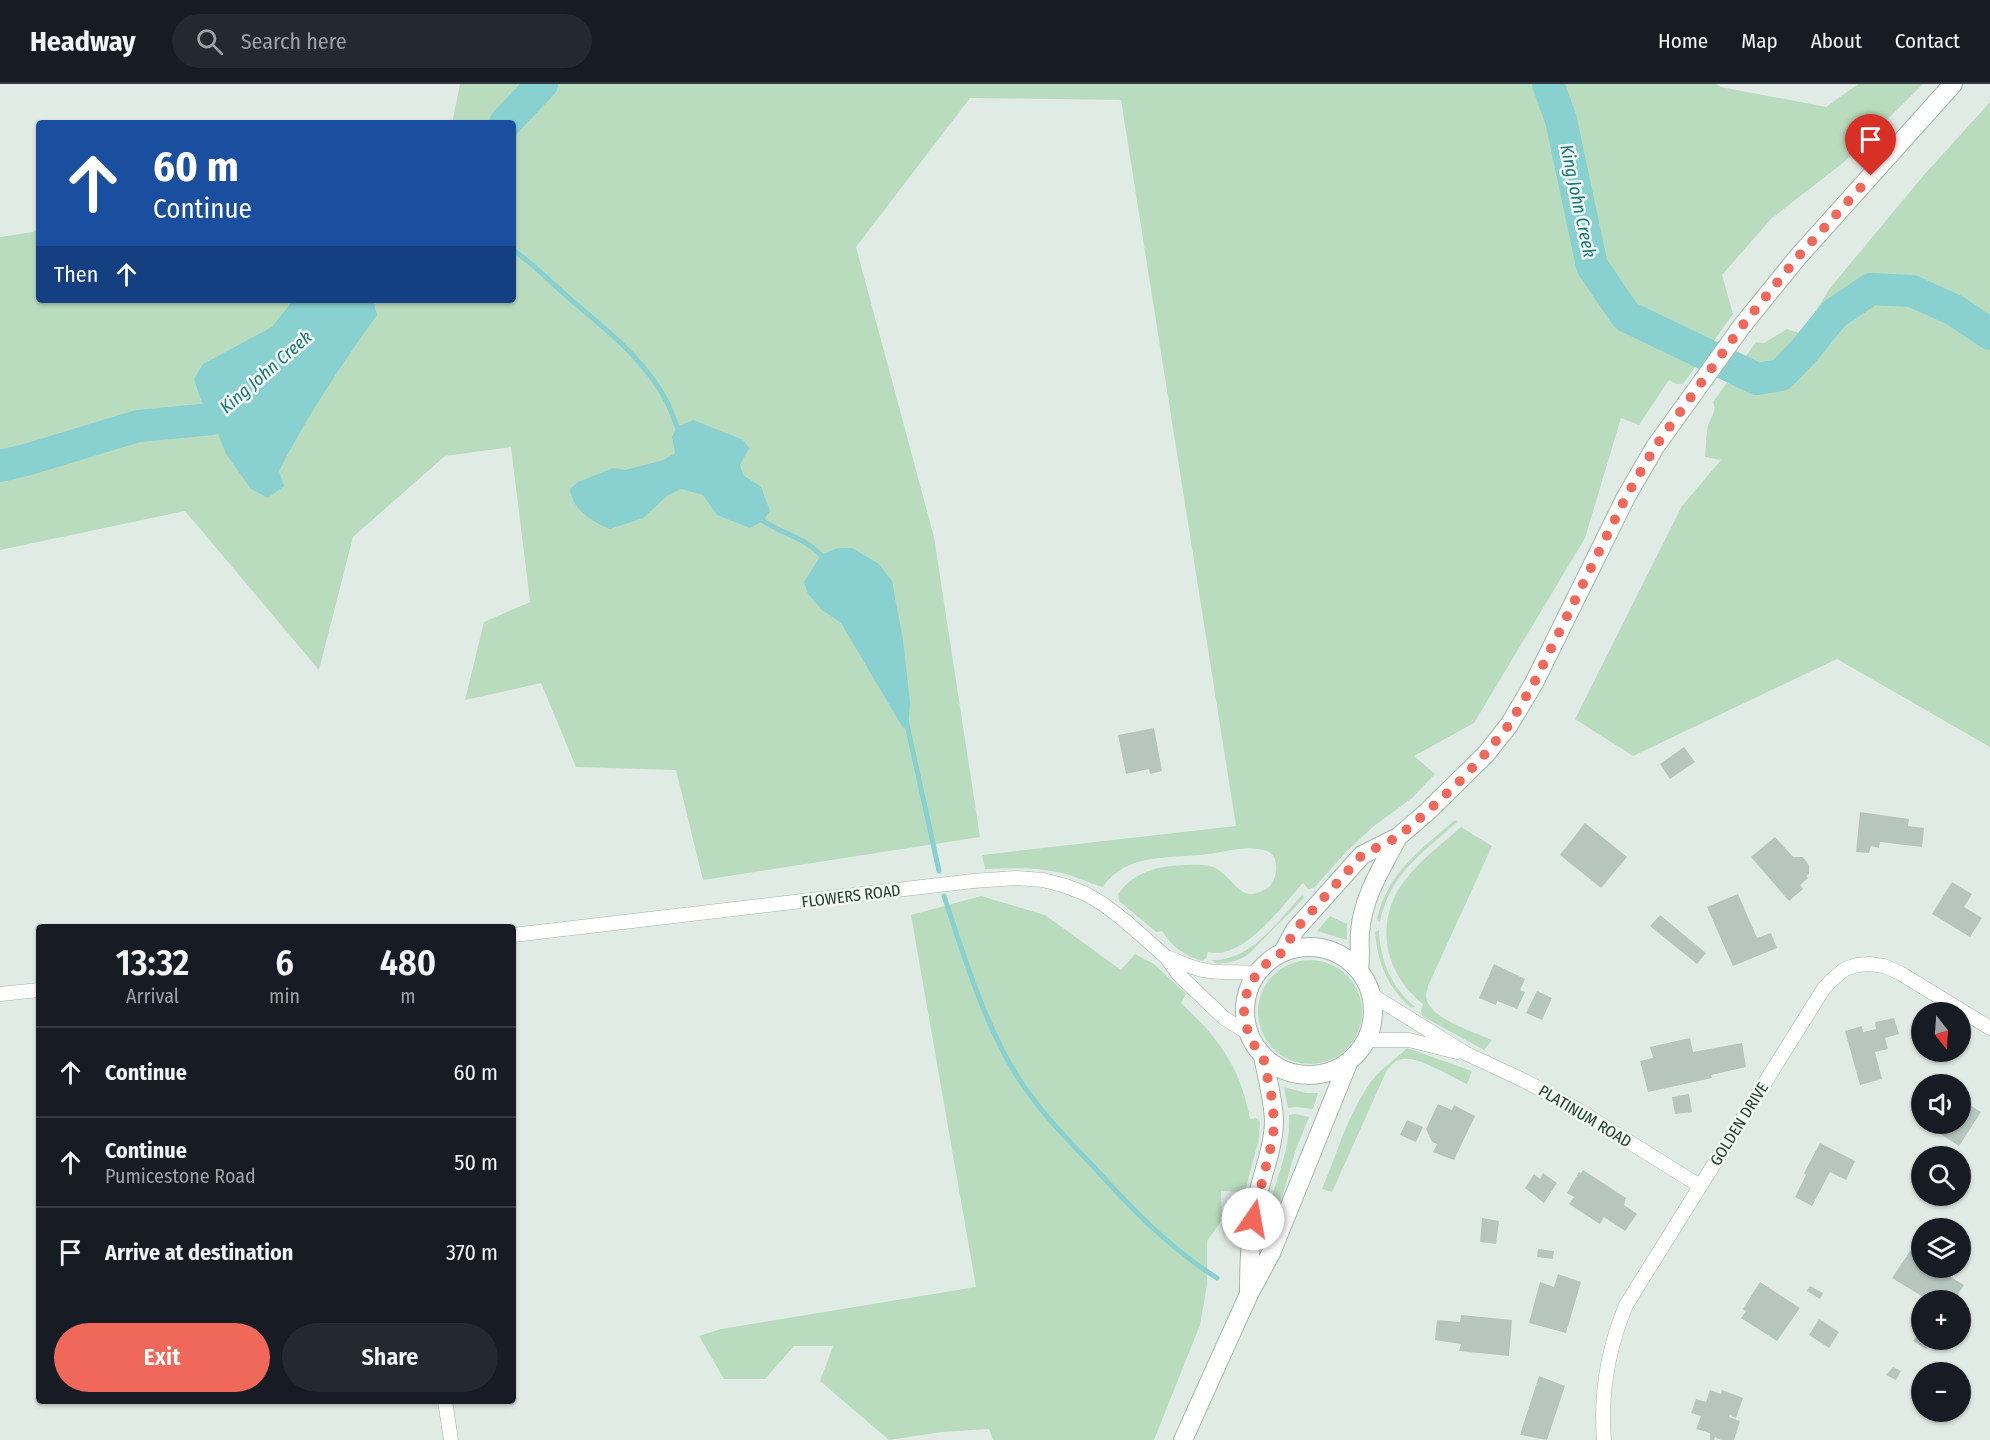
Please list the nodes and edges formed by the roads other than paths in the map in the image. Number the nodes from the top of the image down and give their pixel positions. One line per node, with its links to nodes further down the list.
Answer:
1 (1953, 84): 2 (main road)
2 (1398, 837): 4 (main road); 6 (main road)
3 (516, 935): 5 (street, FLOWERS ROAD)
4 (1283, 952): 6 (main road); 7 (main road)
5 (1166, 957): 7 (street, FLOWERS ROAD); 12 (street, FLOWERS ROAD)
6 (1359, 970): 10 (main road)
7 (1257, 973): 12 (main road)
8 (36, 990): 9 (street)
9 (0, 994)
10 (1372, 995): 13 (main road); 14 (street, PLATINUM ROAD)
11 (1990, 1028): 17 (street, GOLDEN DRIVE)
12 (1248, 1033): 15 (main road)
13 (1367, 1040): 14 (street, PLATINUM ROAD); 16 (main road)
14 (1465, 1053): 17 (street, PLATINUM ROAD)
15 (1263, 1056): 16 (main road); 18 (main road)
16 (1348, 1063): 18 (main road)
17 (1700, 1186): 22 (street, GOLDEN DRIVE)
18 (1249, 1294): 21 (main road)
19 (445, 1404): 20 (street)
20 (451, 1440)
21 (1183, 1440)
22 (1604, 1440)

